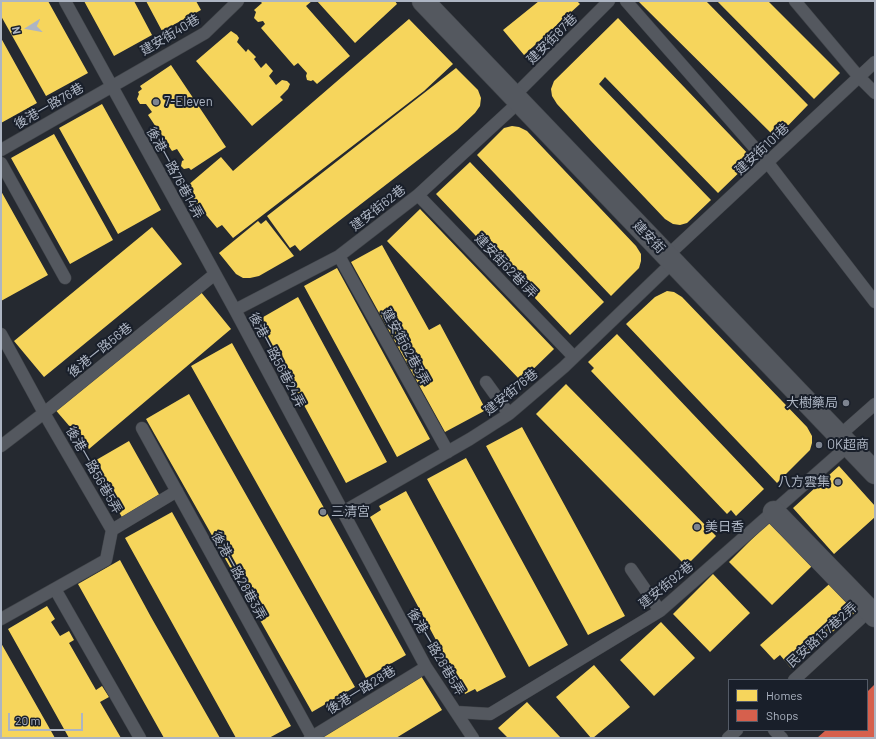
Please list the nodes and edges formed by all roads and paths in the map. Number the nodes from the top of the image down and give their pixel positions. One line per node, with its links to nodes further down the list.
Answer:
1 (65, 1): 9 (lane, 後港一路76巷14弄)
2 (423, 1): 11 (street, 建安街)
3 (609, 1): 11 (lane, 建安街87巷)
4 (626, 1): 13 (lane)
5 (795, 1): 8 (lane)
6 (231, 4): 9 (lane, 建安街40巷)
7 (875, 62): 8 (lane, 建安街101巷)
8 (859, 77): 10 (lane); 13 (lane, 建安街101巷)
9 (111, 86): 12 (lane, 後港一路76巷); 18 (lane, 後港一路76巷14弄)
10 (875, 93)
11 (517, 99): 15 (lane, 建安街62巷); 17 (street, 建安街)
12 (1, 150)
13 (768, 162): 17 (lane, 建安街101巷); 20 (lane)
14 (1, 163): 19 (lane)
15 (418, 195): 16 (lane, 建安街62巷); 23 (lane, 建安街62巷1弄)
16 (339, 256): 21 (lane, 建安街62巷); 31 (lane, 建安街62巷3弄)
17 (670, 259): 23 (lane, 建安街76巷); 29 (street, 建安街)
18 (215, 274): 21 (lane, 後港一路56巷24弄); 26 (lane, 後港一路56巷)
19 (65, 278)
20 (875, 302)
21 (235, 310): 34 (lane, 後港一路56巷24弄)
22 (1, 334): 26 (lane, 後港一路56巷5弄)
23 (574, 357): 27 (lane, 建安街76巷)
24 (486, 382): 27 (lane)
25 (875, 404): 29 (lane, 建安街92巷)
26 (44, 413): 30 (lane, 後港一路56巷); 36 (lane, 後港一路56巷5弄)
27 (509, 414): 31 (lane, 建安街76巷)
28 (142, 428): 33 (lane, 後港一路28巷3弄)
29 (845, 440): 32 (street, 建安街); 35 (lane, 建安街92巷)
30 (1, 446)
31 (448, 452): 34 (lane, 建安街76巷)
32 (875, 473)
33 (177, 491): 36 (lane); 46 (lane, 後港一路28巷3弄)
34 (343, 512): 42 (lane, 後港一路28巷5弄)
35 (774, 512): 39 (lane, 建安街92巷); 40 (street)
36 (112, 530): 38 (lane, 後港一路56巷5弄)
37 (631, 569): 39 (lane)
38 (56, 589): 41 (lane, 後港一路56巷5弄); 47 (lane)
39 (660, 611): 44 (lane, 建安街92巷)
40 (873, 613): 43 (lane, 民安路137巷2弄)
41 (1, 620)
42 (426, 667): 44 (lane, 後港一路28巷5弄); 46 (lane, 後港一路28巷)
43 (795, 679)
44 (456, 712): 48 (lane, 後港一路28巷5弄)
45 (736, 731): 49 (lane)
46 (311, 737)
47 (140, 738)
48 (474, 738)
49 (728, 738)

